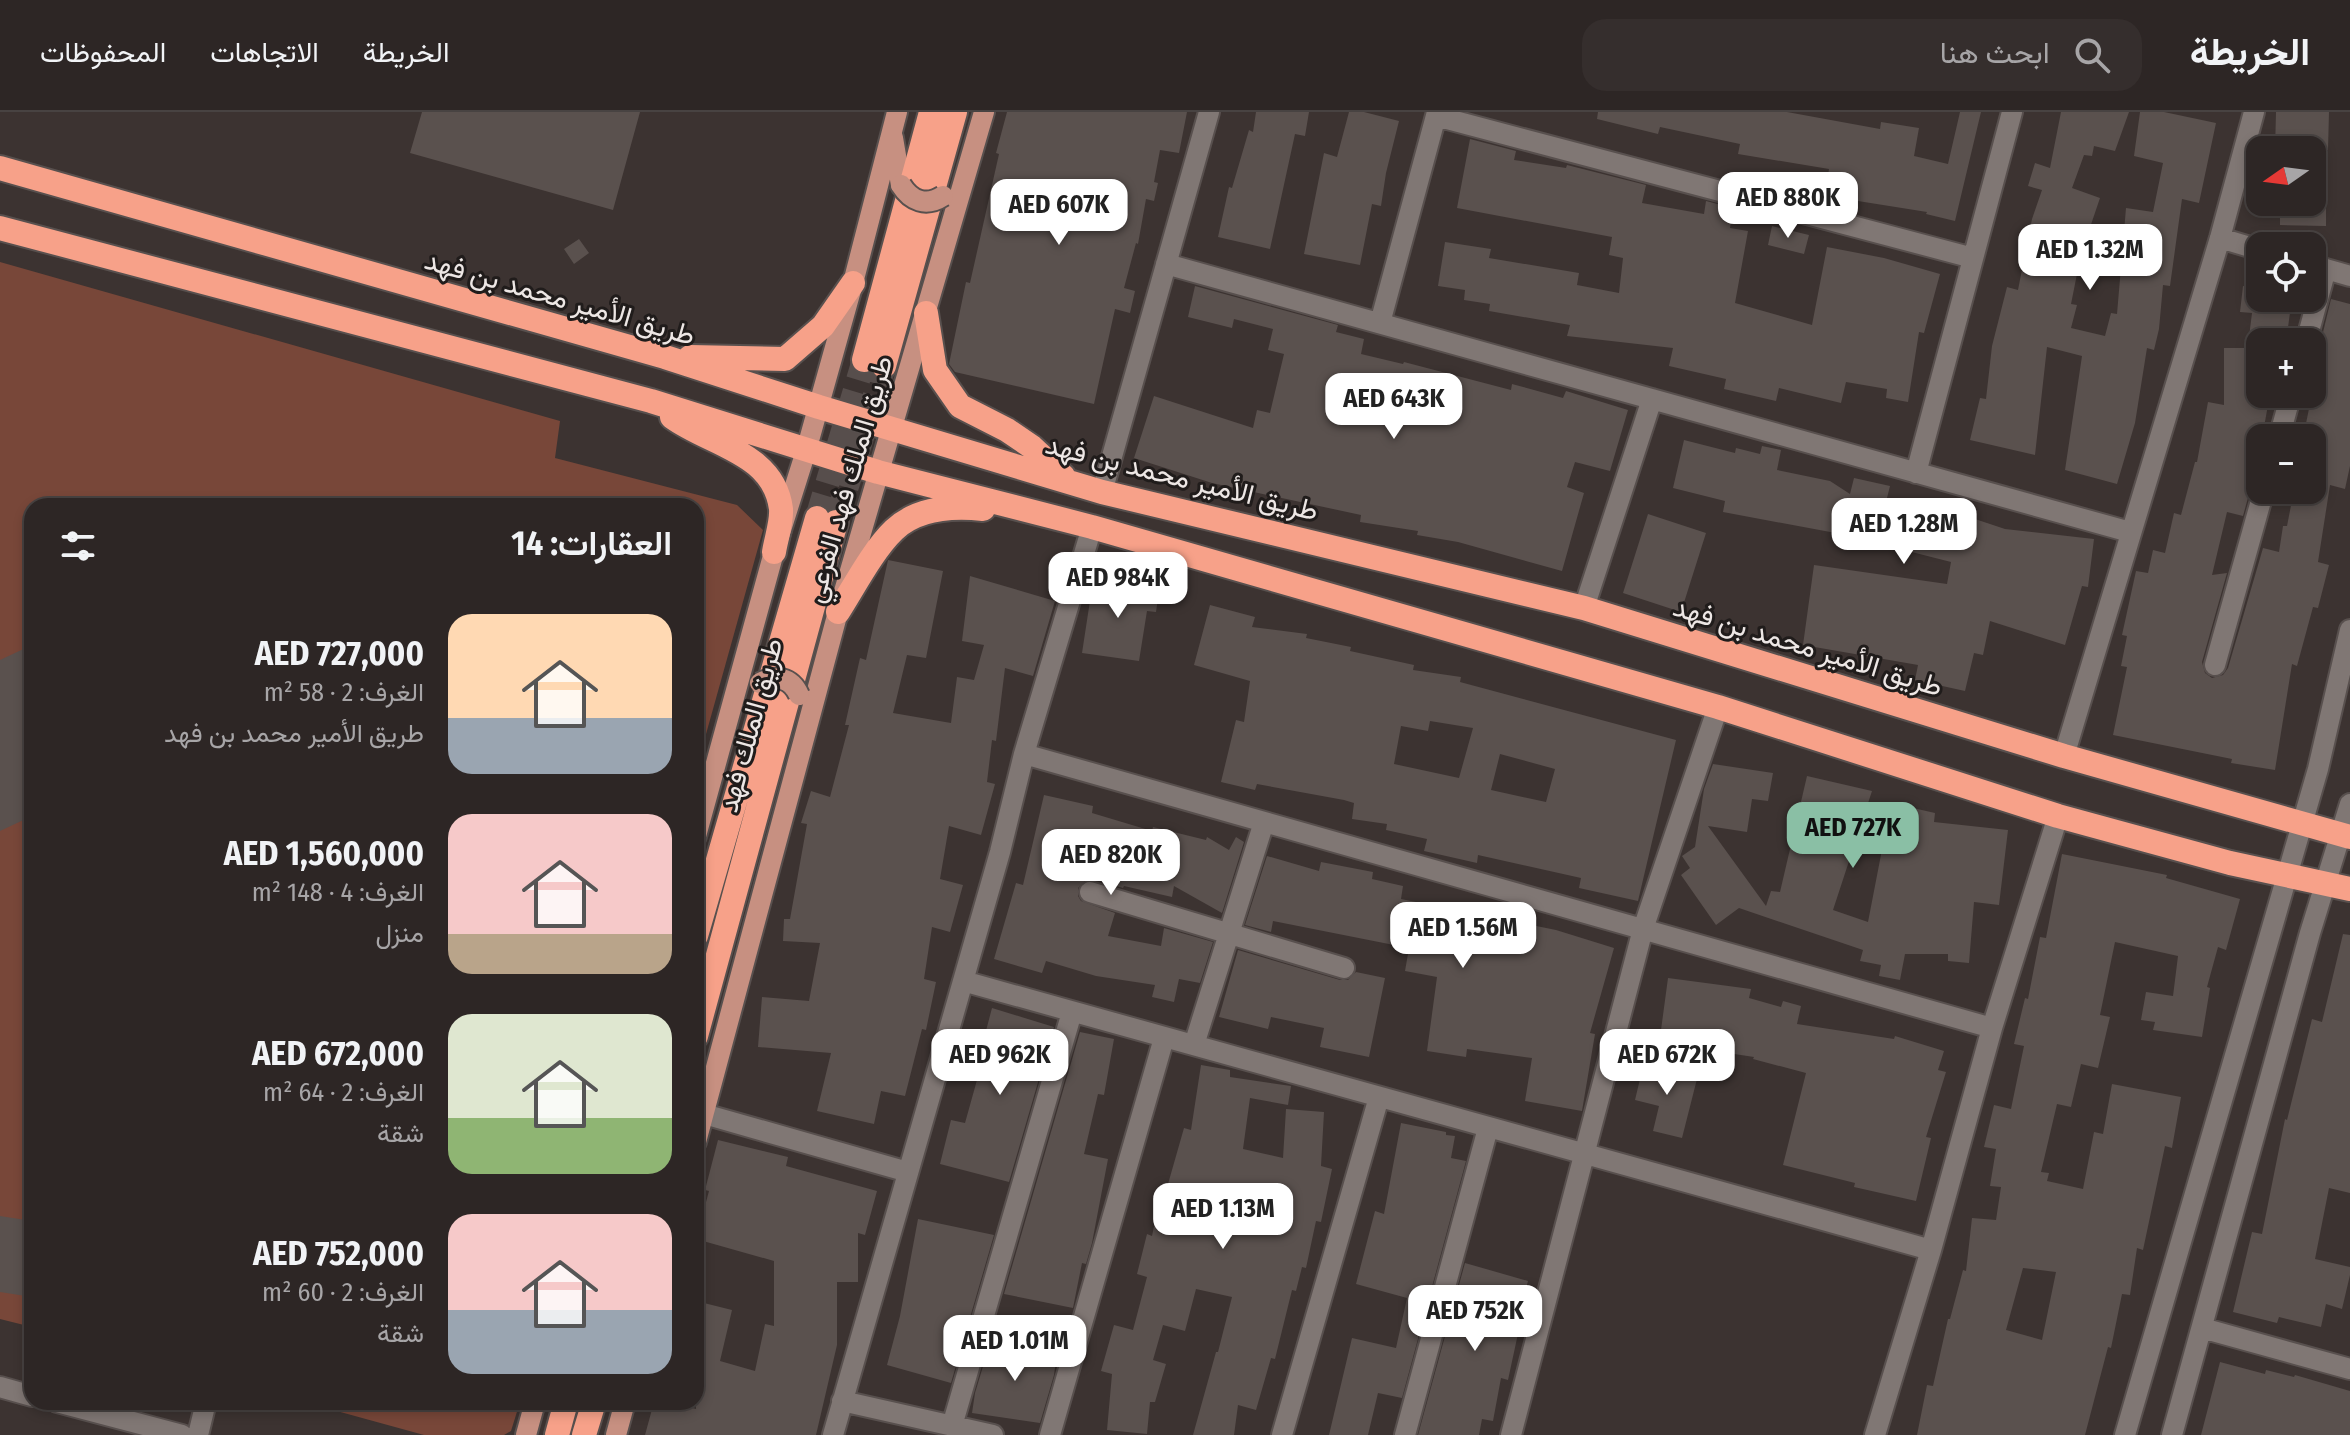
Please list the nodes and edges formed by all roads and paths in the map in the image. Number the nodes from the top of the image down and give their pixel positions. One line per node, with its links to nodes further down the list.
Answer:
1 (931, 112): 2 (highway)
2 (955, 112)
3 (984, 112): 9 (main road, طريق الملك فهد الفرعي)
4 (1209, 112): 15 (street)
5 (2012, 112): 14 (street)
6 (2254, 112): 12 (street)
7 (1437, 114): 14 (street); 20 (street)
8 (894, 121): 9 (main road, bridge); 18 (main road, طريق الملك فهد الفرعي)
9 (972, 158): 19 (main road, طريق الملك فهد الفرعي)
10 (0, 168): 21 (highway, طريق الأمير محمد بن فهد)
11 (0, 228): 23 (highway)
12 (2220, 238): 13 (street); 34 (street)
13 (2246, 246)
14 (1973, 258): 28 (street)
15 (1166, 264): 20 (street); 30 (street)
16 (2326, 269): 17 (street)
17 (2350, 276)
18 (853, 283): 21 (highway); 24 (main road, طريق الملك فهد الفرعي)
19 (926, 313): 25 (main road, طريق الملك فهد الفرعي); 29 (highway)
20 (1380, 323): 22 (street)
21 (665, 357): 24 (highway, طريق الأمير محمد بن فهد)
22 (1652, 399): 28 (street); 36 (street)
23 (651, 401): 26 (highway); 35 (highway)
24 (819, 407): 25 (highway, طريق الأمير محمد بن فهد); 26 (main road, طريق الملك فهد الفرعي)
25 (891, 429): 27 (main road, طريق الملك فهد الفرعي); 29 (highway, طريق الأمير محمد بن فهد)
26 (806, 451): 27 (highway); 35 (main road, طريق الملك فهد الفرعي)
27 (878, 472): 32 (highway); 37 (main road, طريق الملك فهد الفرعي)
28 (1916, 473): 34 (street)
29 (1068, 480): 30 (highway, طريق الأمير محمد بن فهد)
30 (1102, 492): 36 (highway, طريق الأمير محمد بن فهد)
31 (2260, 504): 39 (street)
32 (1057, 518): 33 (highway); 37 (highway)
33 (1092, 527): 40 (highway); 43 (street)
34 (2130, 532): 44 (street)
35 (774, 552): 41 (main road, طريق الملك فهد الفرعي)
36 (1584, 608): 44 (highway, طريق الأمير محمد بن فهد)
37 (838, 612): 42 (main road, طريق الملك فهد الفرعي)
38 (2350, 630): 49 (street)
39 (2215, 665)
40 (1718, 707): 47 (highway); 55 (street)
41 (729, 720): 42 (main road, bridge); 46 (main road, طريق الملك فهد الفرعي)
42 (802, 742): 65 (main road, طريق الملك فهد الفرعي)
43 (1024, 754): 48 (street); 58 (street)
44 (2064, 756): 49 (highway, طريق الأمير محمد بن فهد)
45 (2350, 804): 50 (street)
46 (704, 808)
47 (2058, 816): 51 (highway); 61 (street)
48 (1264, 822): 55 (street); 56 (street)
49 (2300, 823): 50 (highway, طريق الأمير محمد بن فهد); 51 (street)
50 (2346, 836): 52 (street)
51 (2287, 875): 52 (highway); 95 (street)
52 (2338, 886): 70 (street)
53 (1090, 892): 56 (street)
54 (704, 911): 59 (highway, طريق الملك فهد)
55 (1643, 929): 61 (street); 67 (street)
56 (1229, 934): 57 (street); 63 (street)
57 (1344, 968)
58 (963, 981): 60 (street); 68 (street)
59 (704, 1004)
60 (1072, 1012): 62 (street); 81 (street)
61 (1992, 1028): 69 (street)
62 (1164, 1038): 63 (street); 90 (street)
63 (1194, 1045): 64 (street)
64 (1379, 1097): 66 (street); 91 (street)
65 (704, 1114): 68 (street)
66 (1488, 1128): 67 (street); 92 (street)
67 (1584, 1154): 69 (street); 93 (street)
68 (908, 1172): 74 (street)
69 (1931, 1250): 94 (street)
70 (2202, 1328): 71 (street); 96 (street)
71 (2350, 1369)
72 (0, 1387): 73 (street)
73 (24, 1394)
74 (842, 1401): 81 (street); 88 (street)
75 (87, 1410): 82 (street)
76 (204, 1410): 83 (street)
77 (533, 1410): 84 (main road)
78 (564, 1410): 85 (highway)
79 (592, 1410): 86 (highway)
80 (623, 1410): 87 (main road)
81 (952, 1426): 89 (street)
82 (182, 1435)
83 (198, 1435)
84 (526, 1435)
85 (557, 1435)
86 (584, 1435)
87 (616, 1435)
88 (833, 1435)
89 (993, 1435)
90 (1050, 1435)
91 (1282, 1435)
92 (1405, 1435)
93 (1511, 1435)
94 (1875, 1435)
95 (2125, 1435)
96 (2172, 1435)

